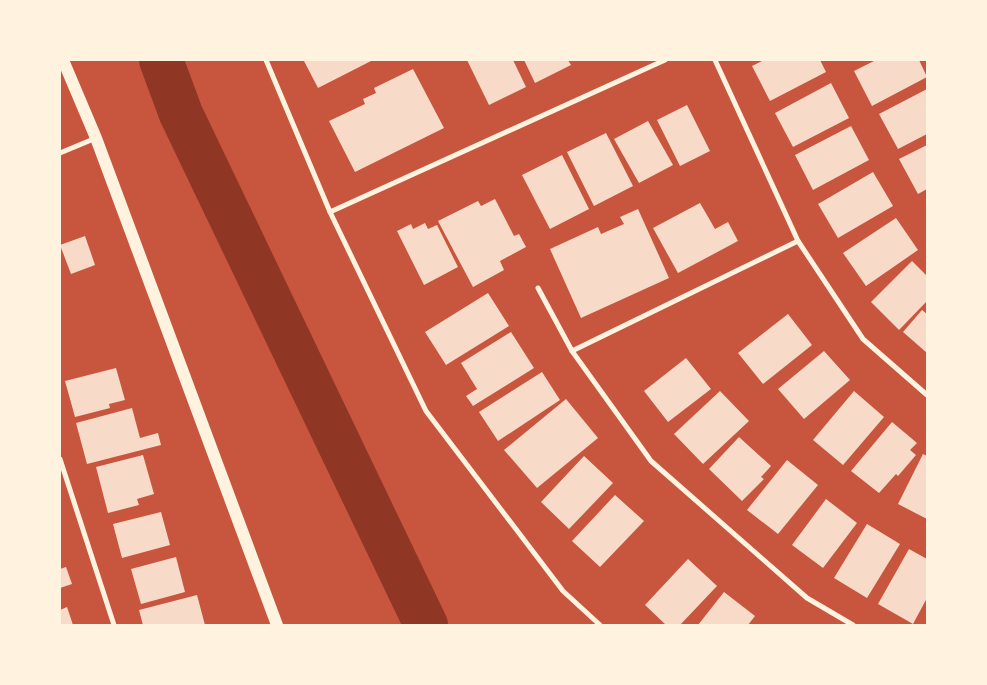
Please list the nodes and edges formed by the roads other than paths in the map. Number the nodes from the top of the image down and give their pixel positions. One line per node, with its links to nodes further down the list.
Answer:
1 (63, 60): 5 (main road)
2 (266, 60): 7 (street)
3 (665, 60): 7 (street)
4 (715, 60): 8 (street)
5 (96, 138): 6 (street); 14 (main road)
6 (60, 153)
7 (330, 212): 15 (street)
8 (798, 241): 10 (street); 11 (street)
9 (538, 288): 10 (street)
10 (572, 351): 16 (street)
11 (927, 395)
12 (60, 459): 13 (street)
13 (114, 625)
14 (277, 625)
15 (600, 625)
16 (853, 625)

